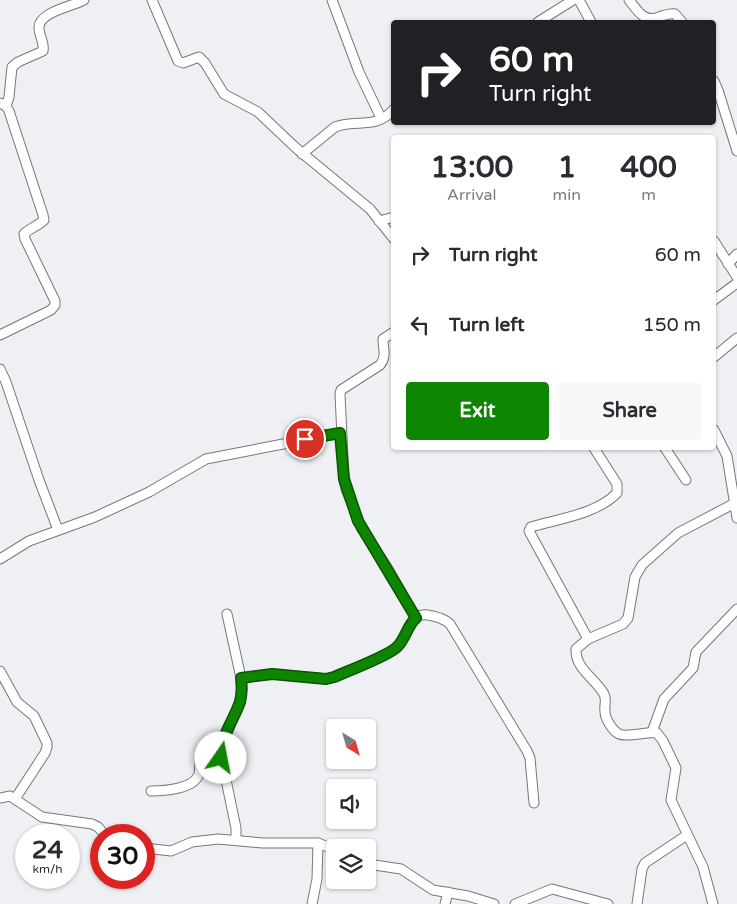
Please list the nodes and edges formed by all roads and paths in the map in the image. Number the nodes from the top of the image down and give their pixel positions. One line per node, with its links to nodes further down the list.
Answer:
1 (84, 0): 7 (street)
2 (152, 0): 18 (street)
3 (332, 0): 16 (street)
4 (573, 0): 8 (street)
5 (579, 0): 9 (street)
6 (629, 0): 11 (street)
7 (58, 4): 14 (street)
8 (541, 20)
9 (590, 20)
10 (653, 20): 12 (street)
11 (653, 20)
12 (680, 20)
13 (716, 86): 17 (street)
14 (3, 104): 29 (street)
15 (391, 111): 16 (street)
16 (381, 118): 18 (street)
17 (737, 150)
18 (302, 154): 20 (street)
19 (391, 218): 20 (street)
20 (379, 221): 21 (street)
21 (391, 235)
22 (716, 245): 24 (street)
23 (737, 254): 24 (street)
24 (728, 264): 25 (street)
25 (737, 277)
26 (737, 283): 27 (street)
27 (716, 299)
28 (391, 334): 33 (street)
29 (0, 335)
30 (737, 338): 31 (street)
31 (716, 355)
32 (0, 369): 40 (street)
33 (340, 433): 40 (street); 44 (street)
34 (716, 434): 38 (street)
35 (595, 450): 45 (street)
36 (666, 450): 37 (street)
37 (686, 480)
38 (735, 503): 39 (street); 45 (street)
39 (737, 518)
40 (58, 530): 41 (street)
41 (0, 559)
42 (737, 609): 48 (street)
43 (227, 614): 47 (street)
44 (416, 618): 47 (street); 53 (street)
45 (588, 639): 48 (street)
46 (0, 671): 52 (street)
47 (241, 678): 49 (street)
48 (652, 732): 55 (street)
49 (221, 745): 50 (street); 56 (street)
50 (151, 791)
51 (0, 798): 52 (street)
52 (15, 799): 54 (street)
53 (534, 803)
54 (92, 824)
55 (687, 835): 67 (street); 68 (street)
56 (236, 840): 57 (street); 59 (street)
57 (318, 843): 58 (street); 62 (street)
58 (326, 846)
59 (155, 849)
60 (376, 865): 61 (street)
61 (448, 892): 63 (street); 64 (street)
62 (312, 904)
63 (445, 904)
64 (494, 904)
65 (515, 904): 66 (street)
66 (608, 904)
67 (637, 904)
68 (713, 904)

